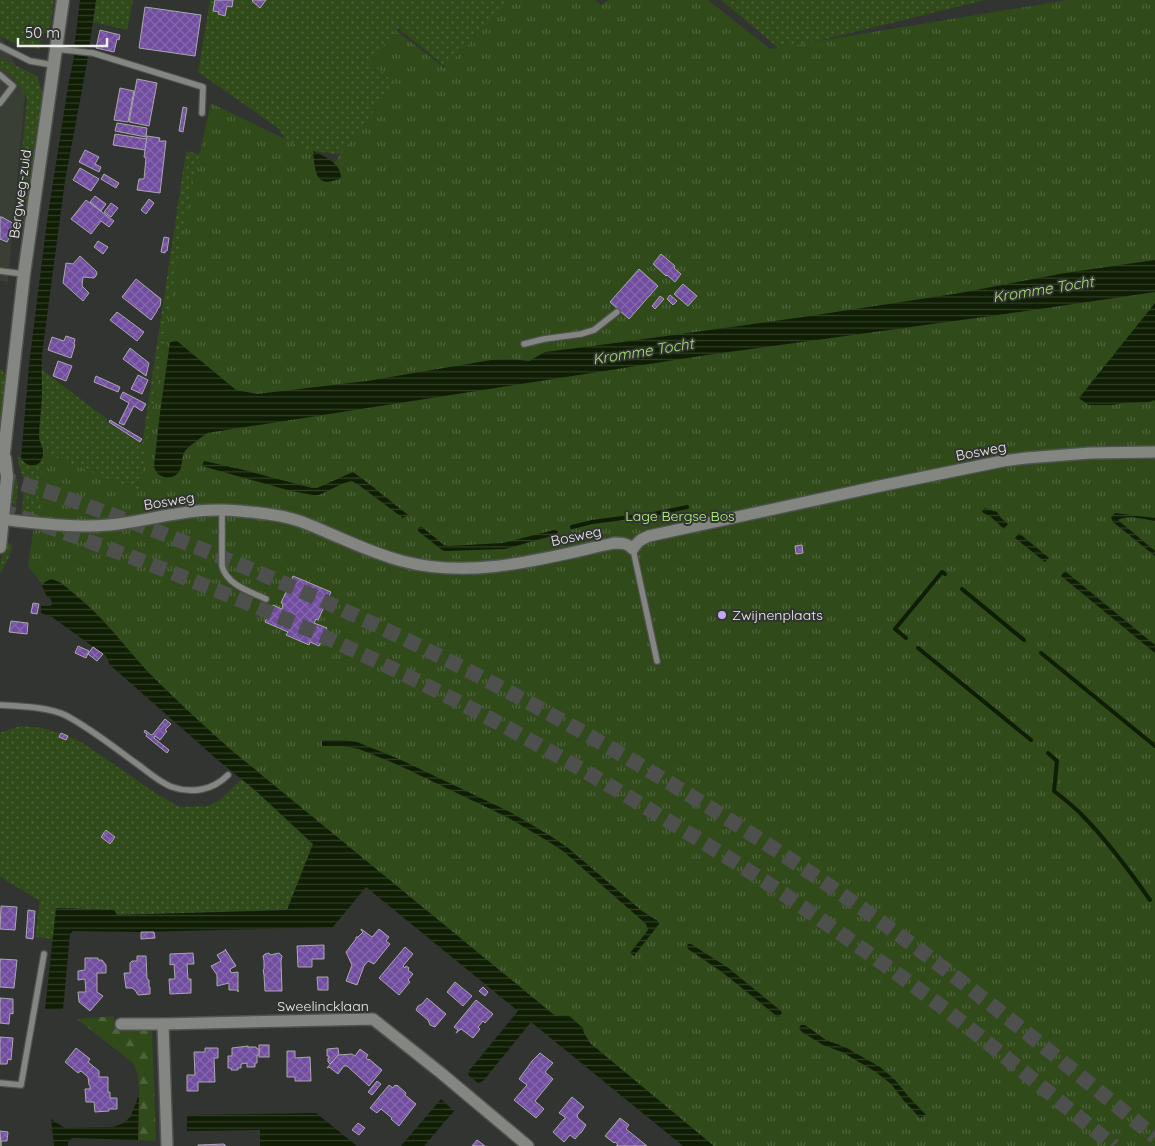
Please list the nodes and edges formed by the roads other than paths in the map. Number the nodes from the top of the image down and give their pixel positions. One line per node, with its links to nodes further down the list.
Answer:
1 (63, 0): 3 (street, Bergweg-zuid)
2 (0, 46): 4 (lane)
3 (56, 48): 4 (street, Bergweg-zuid); 7 (lane)
4 (53, 65): 9 (street, Bergweg-zuid)
5 (0, 75): 6 (lane)
6 (0, 103)
7 (202, 112)
8 (0, 271): 9 (lane)
9 (24, 274): 12 (street, Bergweg-zuid)
10 (616, 312): 11 (lane)
11 (524, 344)
12 (4, 452): 14 (street, Bergweg-zuid); 16 (street, Bergweg-zuid)
13 (1155, 452): 18 (street, Bosweg)
14 (0, 467)
15 (222, 510): 16 (street, Bosweg); 18 (street, Bosweg); 19 (lane)
16 (2, 519): 17 (street, Bergweg-zuid)
17 (0, 547)
18 (633, 549): 20 (lane)
19 (266, 599)
20 (657, 661)
21 (0, 705): 22 (lane)
22 (228, 775)
23 (44, 954): 26 (lane)
24 (120, 1024): 25 (street, Sweelincklaan)
25 (163, 1024): 27 (street); 28 (street, Sweelincklaan)
26 (0, 1083)
27 (167, 1146)
28 (528, 1146)

